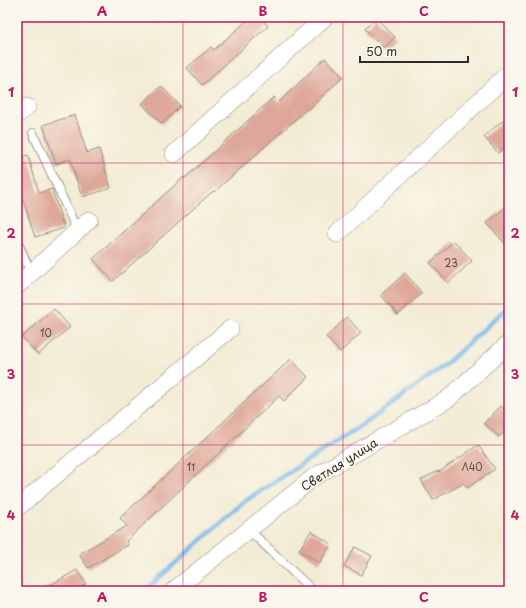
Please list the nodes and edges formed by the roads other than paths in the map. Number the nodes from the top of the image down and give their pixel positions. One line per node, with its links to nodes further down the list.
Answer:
1 (325, 17): 4 (street)
2 (509, 73): 6 (street)
3 (33, 133): 5 (lane)
4 (174, 154)
5 (83, 225): 8 (street)
6 (337, 234)
7 (17, 241): 8 (lane)
8 (31, 273): 9 (street)
9 (17, 286)
10 (230, 329): 12 (street)
11 (509, 343): 13 (street, Светлая улица)
12 (17, 508)
13 (249, 530): 14 (street, Светлая улица); 15 (lane)
14 (173, 591)
15 (313, 591)

